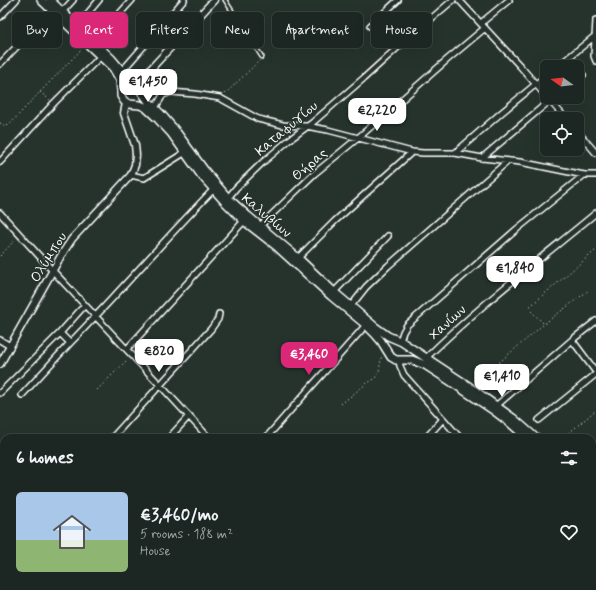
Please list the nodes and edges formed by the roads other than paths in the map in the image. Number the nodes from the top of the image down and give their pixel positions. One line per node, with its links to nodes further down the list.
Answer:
1 (16, 0): 18 (street)
2 (41, 0): 14 (main road, Καλυβίων)
3 (50, 0): 15 (main road, Καλυβίων)
4 (73, 0): 15 (street)
5 (99, 0): 16 (street)
6 (132, 0): 17 (street)
7 (184, 0): 33 (street)
8 (214, 0): 36 (street)
9 (225, 0): 29 (lane)
10 (398, 0): 23 (street)
11 (453, 0): 42 (street, Καταφυγίου)
12 (459, 0): 21 (street)
13 (509, 0): 21 (street)
14 (52, 10): 22 (main road, Καλυβίων); 32 (street)
15 (62, 12): 19 (main road, Καλυβίων)
16 (89, 12)
17 (121, 12)
18 (0, 17)
19 (70, 19)
20 (596, 20): 25 (street)
21 (481, 23): 24 (street)
22 (70, 25)
23 (370, 26)
24 (485, 28): 35 (street); 43 (street, Θήρας)
25 (595, 36): 30 (street); 31 (street)
26 (95, 48): 28 (main road, Καλυβίων)
27 (97, 48): 33 (main road, Καλυβίων)
28 (101, 56): 38 (main road, Καλυβίων); 50 (street)
29 (262, 57)
30 (566, 60)
31 (596, 61)
32 (0, 64)
33 (122, 71): 36 (main road, Καλυβίων)
34 (540, 80): 35 (street)
35 (535, 84): 37 (street); 47 (street)
36 (136, 86): 38 (main road); 39 (main road); 41 (main road, Καλυβίων)
37 (540, 88)
38 (121, 91): 39 (main road, Καλυβίων)
39 (129, 103): 46 (main road, Καλυβίων); 52 (street)
40 (546, 104): 49 (street)
41 (155, 108): 42 (street); 56 (main road, Καλυβίων)
42 (306, 126): 43 (street); 56 (street, Καταφυγίου)
43 (358, 138): 45 (street); 60 (street, Θήρας)
44 (584, 139): 48 (street)
45 (412, 152): 47 (street); 62 (street)
46 (184, 153): 52 (street); 55 (main road, Καλυβίων)
47 (455, 153): 49 (street)
48 (596, 153)
49 (482, 158): 51 (street)
50 (0, 162)
51 (508, 162): 53 (street); 66 (street)
52 (131, 175): 63 (street, Ολύμπου)
53 (584, 175): 54 (street); 74 (street)
54 (596, 175)
55 (213, 190): 59 (main road, Καλυβίων); 68 (street)
56 (228, 198): 60 (main road, Καλυβίων)
57 (0, 213): 63 (street)
58 (596, 213): 79 (street, Χανίων)
59 (244, 221): 70 (main road, Καλυβίων); 77 (street)
60 (260, 226): 62 (main road, Καλυβίων)
61 (388, 236): 64 (street)
62 (298, 258): 64 (main road, Καλυβίων)
63 (52, 270): 65 (street); 76 (street, Ολύμπου)
64 (334, 292): 66 (main road, Καλυβίων)
65 (85, 305): 68 (street); 71 (street)
66 (350, 306): 74 (main road, Καλυβίων)
67 (219, 314): 83 (street)
68 (96, 316): 75 (street); 77 (street)
69 (596, 321): 73 (street)
70 (366, 325): 78 (main road, Καλυβίων); 93 (street)
71 (60, 333): 75 (street); 84 (street)
72 (0, 340): 76 (street)
73 (572, 340): 82 (street); 86 (street)
74 (401, 342): 78 (main road); 79 (main road, Καλυβίων); 80 (main road)
75 (70, 343): 85 (street)
76 (10, 346): 81 (street, Ολύμπου)
77 (127, 349): 83 (street)
78 (388, 354): 80 (main road, Καλυβίων)
79 (426, 358): 86 (main road, Καλυβίων)
80 (400, 360): 88 (street); 96 (main road, Καλυβίων)
81 (0, 364)
82 (596, 373): 89 (street)
83 (160, 384): 87 (street); 90 (street)
84 (0, 394)
85 (22, 395)
86 (496, 406): 97 (main road, Καλυβίων)
87 (190, 416): 91 (street); 92 (street)
88 (443, 419): 94 (street); 95 (street)
89 (539, 420)
90 (116, 434)
91 (174, 434)
92 (206, 434)
93 (270, 434)
94 (430, 434)
95 (456, 434)
96 (522, 434)
97 (531, 434)

